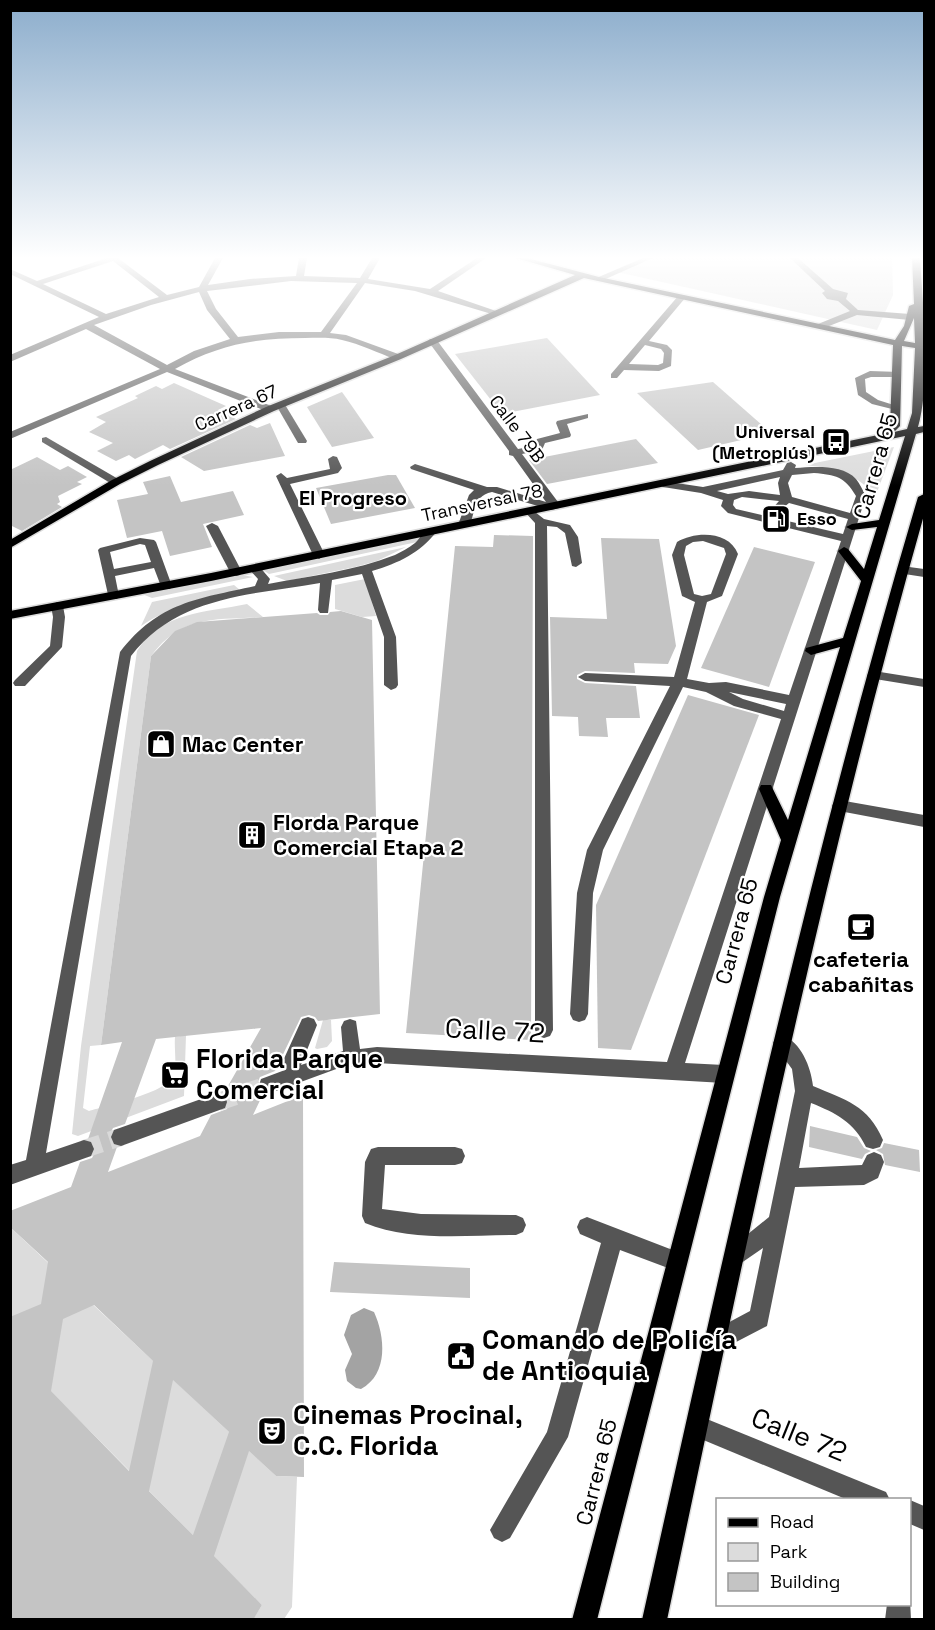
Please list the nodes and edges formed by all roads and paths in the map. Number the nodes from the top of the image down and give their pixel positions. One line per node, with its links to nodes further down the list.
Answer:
1 (66, 334): 15 (street)
2 (103, 334): 17 (street)
3 (231, 334): 9 (street)
4 (448, 334): 10 (main road, Carrera 67)
5 (650, 334): 11 (street)
6 (856, 334): 12 (main road)
7 (902, 334): 12 (main road)
8 (324, 335): 9 (street); 14 (street)
9 (236, 340): 17 (street)
10 (433, 341): 14 (main road, Carrera 67); 32 (street, Calle 79B)
11 (643, 342): 16 (street); 16 (street)
12 (898, 344): 13 (main road); 18 (main road)
13 (922, 346): 21 (main road, Carrera 65)
14 (398, 357): 22 (main road, Carrera 67)
15 (10, 359)
16 (622, 367): 19 (street)
17 (167, 369): 23 (street); 28 (street)
18 (897, 374): 20 (main road); 24 (street)
19 (614, 376)
20 (897, 389): 21 (main road); 24 (main road)
21 (919, 401): 27 (main road, Carrera 65)
22 (281, 405): 23 (main road, Carrera 67); 31 (street)
23 (270, 409): 36 (main road, Carrera 67)
24 (896, 409): 29 (main road)
25 (584, 416): 32 (street)
26 (924, 429): 27 (main road, Transversal 78)
27 (912, 432): 29 (main road, Transversal 78); 47 (main road, Carrera 65)
28 (10, 436)
29 (880, 439): 34 (main road, Transversal 78)
30 (46, 440): 36 (street)
31 (302, 441)
32 (513, 453): 43 (street, Calle 79B)
33 (333, 459): 53 (street)
34 (788, 464): 37 (main road, Transversal 78); 39 (street); 42 (street); 51 (street)
35 (415, 467): 38 (street)
36 (116, 482): 52 (main road, Carrera 67)
37 (663, 484): 39 (street); 43 (main road, Transversal 78)
38 (486, 490): 43 (street); 48 (street)
39 (702, 491): 41 (street)
40 (924, 497): 57 (main road)
41 (729, 498): 42 (street); 45 (street)
42 (788, 499): 45 (street); 51 (street)
43 (553, 506): 44 (main road, Transversal 78)
44 (530, 511): 46 (street); 48 (main road, Transversal 78)
45 (775, 516): 51 (street)
46 (541, 522): 54 (street); 88 (street)
47 (886, 522): 51 (main road); 63 (main road, Carrera 65)
48 (464, 525): 50 (main road, Transversal 78)
49 (212, 526): 58 (street)
50 (431, 531): 53 (main road, Transversal 78); 56 (street)
51 (850, 534): 63 (main road); 71 (street)
52 (10, 545)
53 (319, 555): 61 (main road, Transversal 78)
54 (576, 563)
55 (158, 564): 60 (street); 60 (street); 64 (street)
56 (366, 569): 62 (street); 77 (street)
57 (902, 570): 59 (street); 72 (main road)
58 (236, 572): 61 (main road, Transversal 78); 64 (main road, Transversal 78)
59 (924, 573)
60 (108, 574): 65 (street)
61 (259, 579): 62 (street); 102 (street)
62 (326, 579): 68 (street)
63 (868, 582): 70 (main road, Carrera 65)
64 (166, 586): 65 (main road, Transversal 78)
65 (113, 596): 67 (main road, Transversal 78)
66 (702, 600): 66 (street); 74 (street)
67 (57, 606): 69 (main road, Transversal 78); 75 (street)
68 (324, 610)
69 (10, 615)
70 (850, 640): 71 (main road); 84 (main road, Carrera 65)
71 (811, 651): 79 (street)
72 (874, 675): 76 (street); 82 (main road)
73 (585, 676): 74 (street)
74 (679, 682): 78 (street); 85 (street)
75 (20, 683)
76 (924, 683)
77 (391, 685)
78 (709, 688): 79 (street); 80 (street)
79 (795, 701): 80 (street)
80 (790, 717): 81 (street)
81 (766, 789): 84 (main road); 91 (street)
82 (839, 806): 83 (street); 89 (main road)
83 (924, 821)
84 (789, 840): 92 (main road, Carrera 65)
85 (579, 1014)
86 (308, 1025): 93 (street)
87 (350, 1027): 90 (street)
88 (544, 1030)
89 (782, 1043): 95 (street); 109 (main road)
90 (352, 1056): 91 (street, Calle 72); 93 (street, Calle 72)
91 (673, 1072): 92 (street, Calle 72)
92 (724, 1074): 110 (main road, Carrera 65)
93 (296, 1075): 94 (street, Calle 72)
94 (268, 1085)
95 (804, 1091): 98 (street); 104 (street)
96 (218, 1102): 97 (street)
97 (121, 1137)
98 (873, 1140)
99 (84, 1149): 102 (street)
100 (455, 1156): 106 (street)
101 (874, 1162): 104 (street)
102 (34, 1167): 103 (street)
103 (10, 1176)
104 (785, 1178): 105 (street)
105 (777, 1223): 109 (street); 111 (street)
106 (516, 1225)
107 (587, 1227): 108 (street)
108 (614, 1237): 110 (street); 114 (street)
109 (734, 1258): 111 (main road)
110 (676, 1261): 115 (main road, Carrera 65)
111 (715, 1342): 112 (main road)
112 (697, 1426): 113 (street, Calle 72); 116 (main road)
113 (873, 1498)
114 (502, 1530)
115 (584, 1620)
116 (654, 1620)

